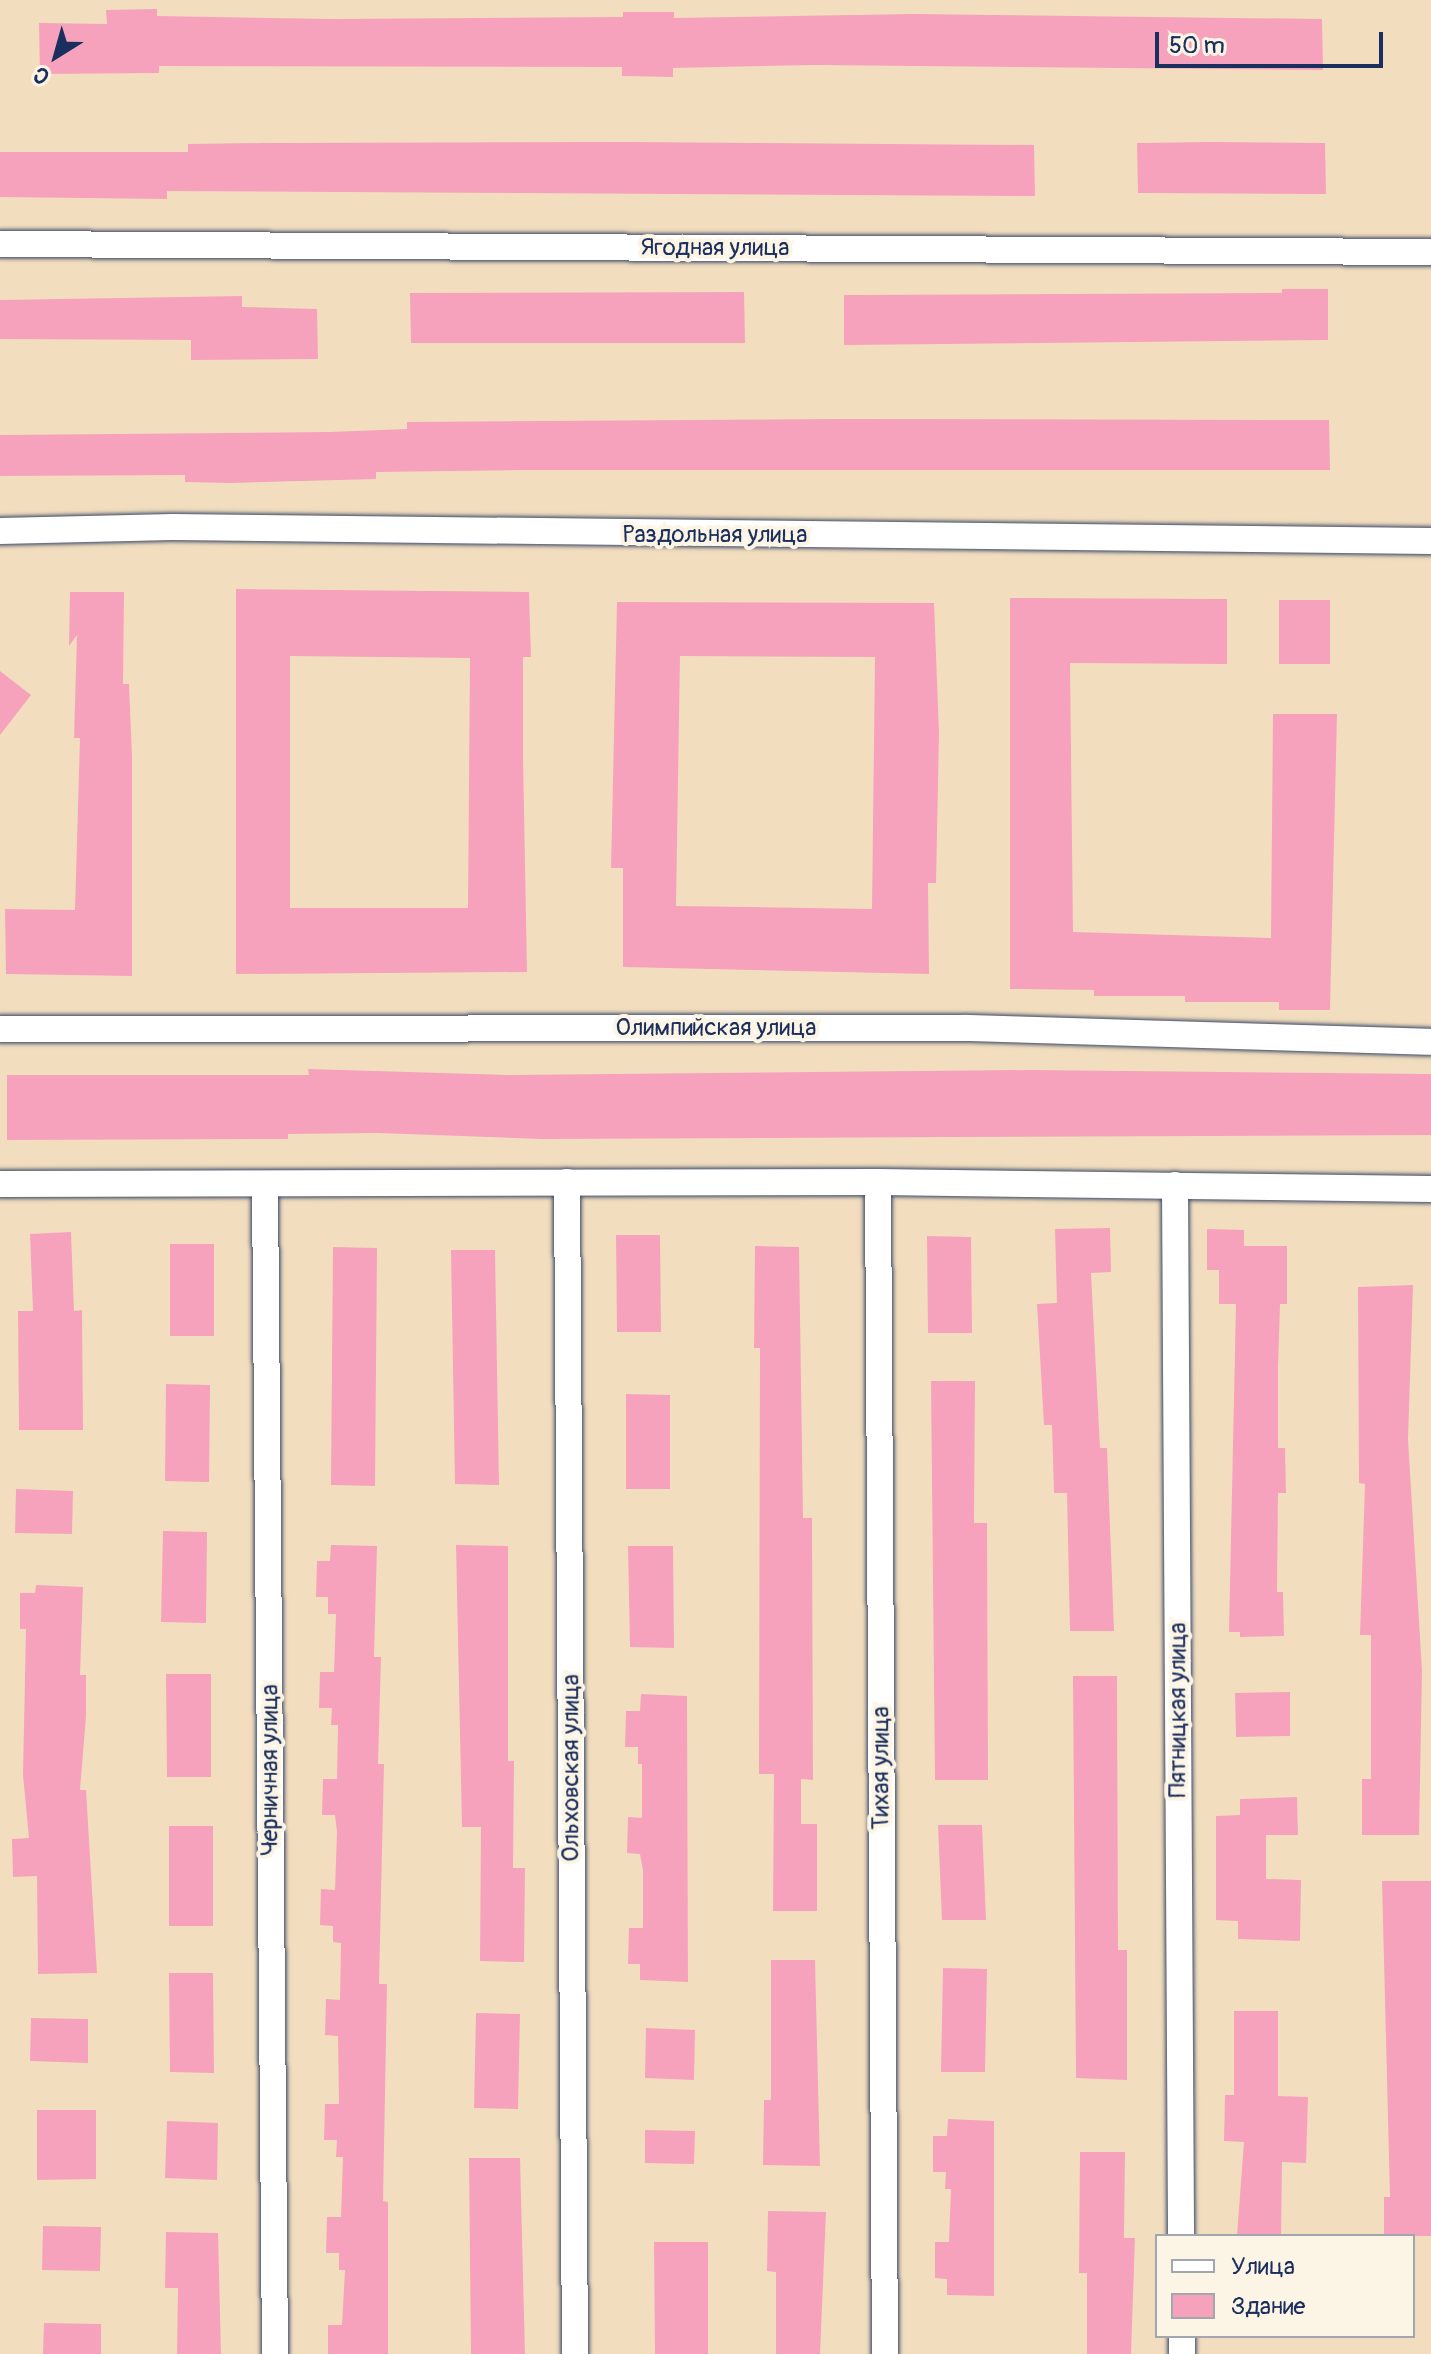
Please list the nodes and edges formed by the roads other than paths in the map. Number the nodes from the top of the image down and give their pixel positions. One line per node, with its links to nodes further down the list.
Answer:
1 (0, 244): 2 (street, Ягодная улица)
2 (1431, 252)
3 (0, 531): 4 (street, Раздольная улица)
4 (1431, 541)
5 (0, 1029): 6 (street, Олимпийская улица)
6 (1431, 1042)
7 (567, 1182): 8 (street); 11 (street); 15 (street, Ольховская улица)
8 (878, 1182): 10 (street); 16 (street, Тихая улица)
9 (0, 1184): 11 (street)
10 (1175, 1185): 12 (street); 13 (street, Пятницкая улица)
11 (265, 1186): 14 (street, Черничная улица)
12 (1431, 1189)
13 (1181, 2234)
14 (275, 2354)
15 (575, 2354)
16 (885, 2354)

